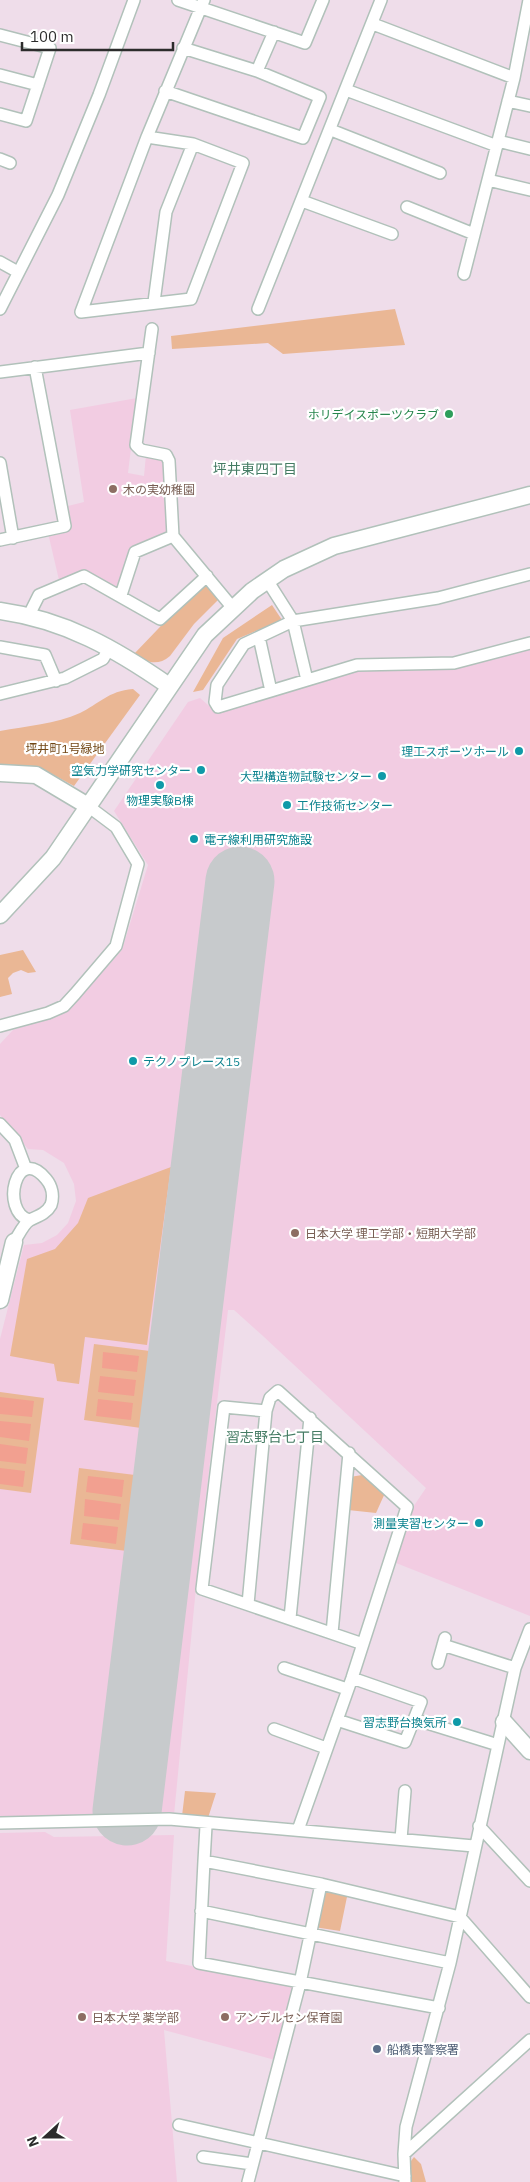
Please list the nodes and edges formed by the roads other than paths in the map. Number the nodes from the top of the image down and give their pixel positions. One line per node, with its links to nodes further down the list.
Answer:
1 (134, 0): 33 (street)
2 (178, 0): 6 (street)
3 (323, 0): 8 (street)
4 (382, 0): 7 (street)
5 (528, 0): 13 (street)
6 (202, 3): 8 (street); 10 (street)
7 (373, 24): 13 (street); 15 (street)
8 (274, 32): 11 (street)
9 (0, 35): 14 (street)
10 (183, 48): 11 (street); 16 (street)
11 (257, 71): 16 (street)
12 (0, 75): 14 (street)
13 (514, 78): 17 (street)
14 (38, 85): 19 (street)
15 (346, 90): 20 (street); 23 (street)
16 (166, 91): 21 (street)
17 (508, 100): 18 (street); 23 (street)
18 (530, 106)
19 (0, 114)
20 (331, 130): 25 (street); 28 (street)
21 (147, 136): 22 (street); 35 (street)
22 (193, 144): 35 (street); 35 (street)
23 (497, 144): 24 (street); 26 (street)
24 (530, 149)
25 (440, 172)
26 (488, 180): 27 (street); 31 (street)
27 (530, 190)
28 (302, 201): 30 (street); 37 (street)
29 (407, 207): 31 (street)
30 (392, 234)
31 (474, 234): 34 (street)
32 (0, 262): 33 (street)
33 (18, 272): 36 (street)
34 (464, 274)
35 (154, 302)
36 (0, 308)
37 (258, 309)
38 (152, 329): 39 (street)
39 (149, 353): 40 (street); 44 (street)
40 (35, 366): 41 (street); 45 (street)
41 (0, 372)
42 (0, 463): 45 (street)
43 (530, 495): 49 (street)
44 (173, 536): 48 (street); 50 (street)
45 (13, 538): 46 (street)
46 (0, 540)
47 (530, 574): 54 (street)
48 (207, 576): 50 (street); 51 (street)
49 (267, 580): 51 (street); 54 (street)
50 (121, 596): 53 (street)
51 (232, 607): 61 (street)
52 (0, 611): 53 (street)
53 (29, 615): 58 (street)
54 (293, 622): 55 (street); 59 (street)
55 (259, 637): 62 (street); 62 (street)
56 (530, 643): 59 (street)
57 (0, 647): 60 (street)
58 (110, 647): 60 (street); 61 (street)
59 (307, 680): 62 (street)
60 (56, 681): 63 (street)
61 (169, 686): 65 (street)
62 (271, 691)
63 (0, 694)
64 (0, 773): 65 (street)
65 (88, 806): 66 (street); 67 (street)
66 (0, 915)
67 (0, 1026)
68 (0, 1124): 69 (street)
69 (26, 1169): 70 (street); 71 (street)
70 (16, 1218): 71 (street); 72 (street)
71 (29, 1220): 72 (street)
72 (8, 1249): 73 (street)
73 (0, 1300)
74 (266, 1411): 75 (street); 77 (street); 77 (street)
75 (310, 1418): 76 (street); 78 (street)
76 (349, 1453): 80 (street); 81 (street)
77 (248, 1604): 78 (street)
78 (290, 1618): 80 (street)
79 (530, 1632): 84 (street)
80 (332, 1633): 81 (street)
81 (363, 1644): 85 (street)
82 (438, 1663): 84 (street)
83 (284, 1668): 85 (street)
84 (515, 1668): 88 (street)
85 (350, 1684): 86 (street); 87 (street)
86 (414, 1719): 87 (street); 90 (street)
87 (337, 1720): 91 (street)
88 (504, 1722): 90 (street); 92 (street)
89 (274, 1729): 91 (street)
90 (498, 1745): 96 (street)
91 (326, 1748): 97 (street)
92 (530, 1751)
93 (404, 1791): 98 (street)
94 (0, 1823): 97 (street)
95 (206, 1826): 100 (street)
96 (479, 1826): 99 (street); 101 (street)
97 (298, 1830): 98 (street)
98 (400, 1839): 99 (street)
99 (474, 1846): 104 (street)
100 (204, 1861): 102 (street); 103 (street)
101 (530, 1881)
102 (321, 1884): 104 (street); 105 (street)
103 (201, 1911): 105 (street); 107 (street)
104 (460, 1917): 106 (street); 108 (street)
105 (311, 1932): 106 (street); 107 (street)
106 (450, 1962): 109 (street)
107 (300, 1983): 109 (street); 112 (street)
108 (530, 1997)
109 (439, 2008): 113 (street)
110 (530, 2040): 113 (street)
111 (179, 2125): 112 (street)
112 (258, 2144): 115 (street); 116 (street)
113 (404, 2154): 116 (street)
114 (202, 2157): 115 (street)
115 (252, 2164): 117 (street)
116 (405, 2179)
117 (248, 2182)

